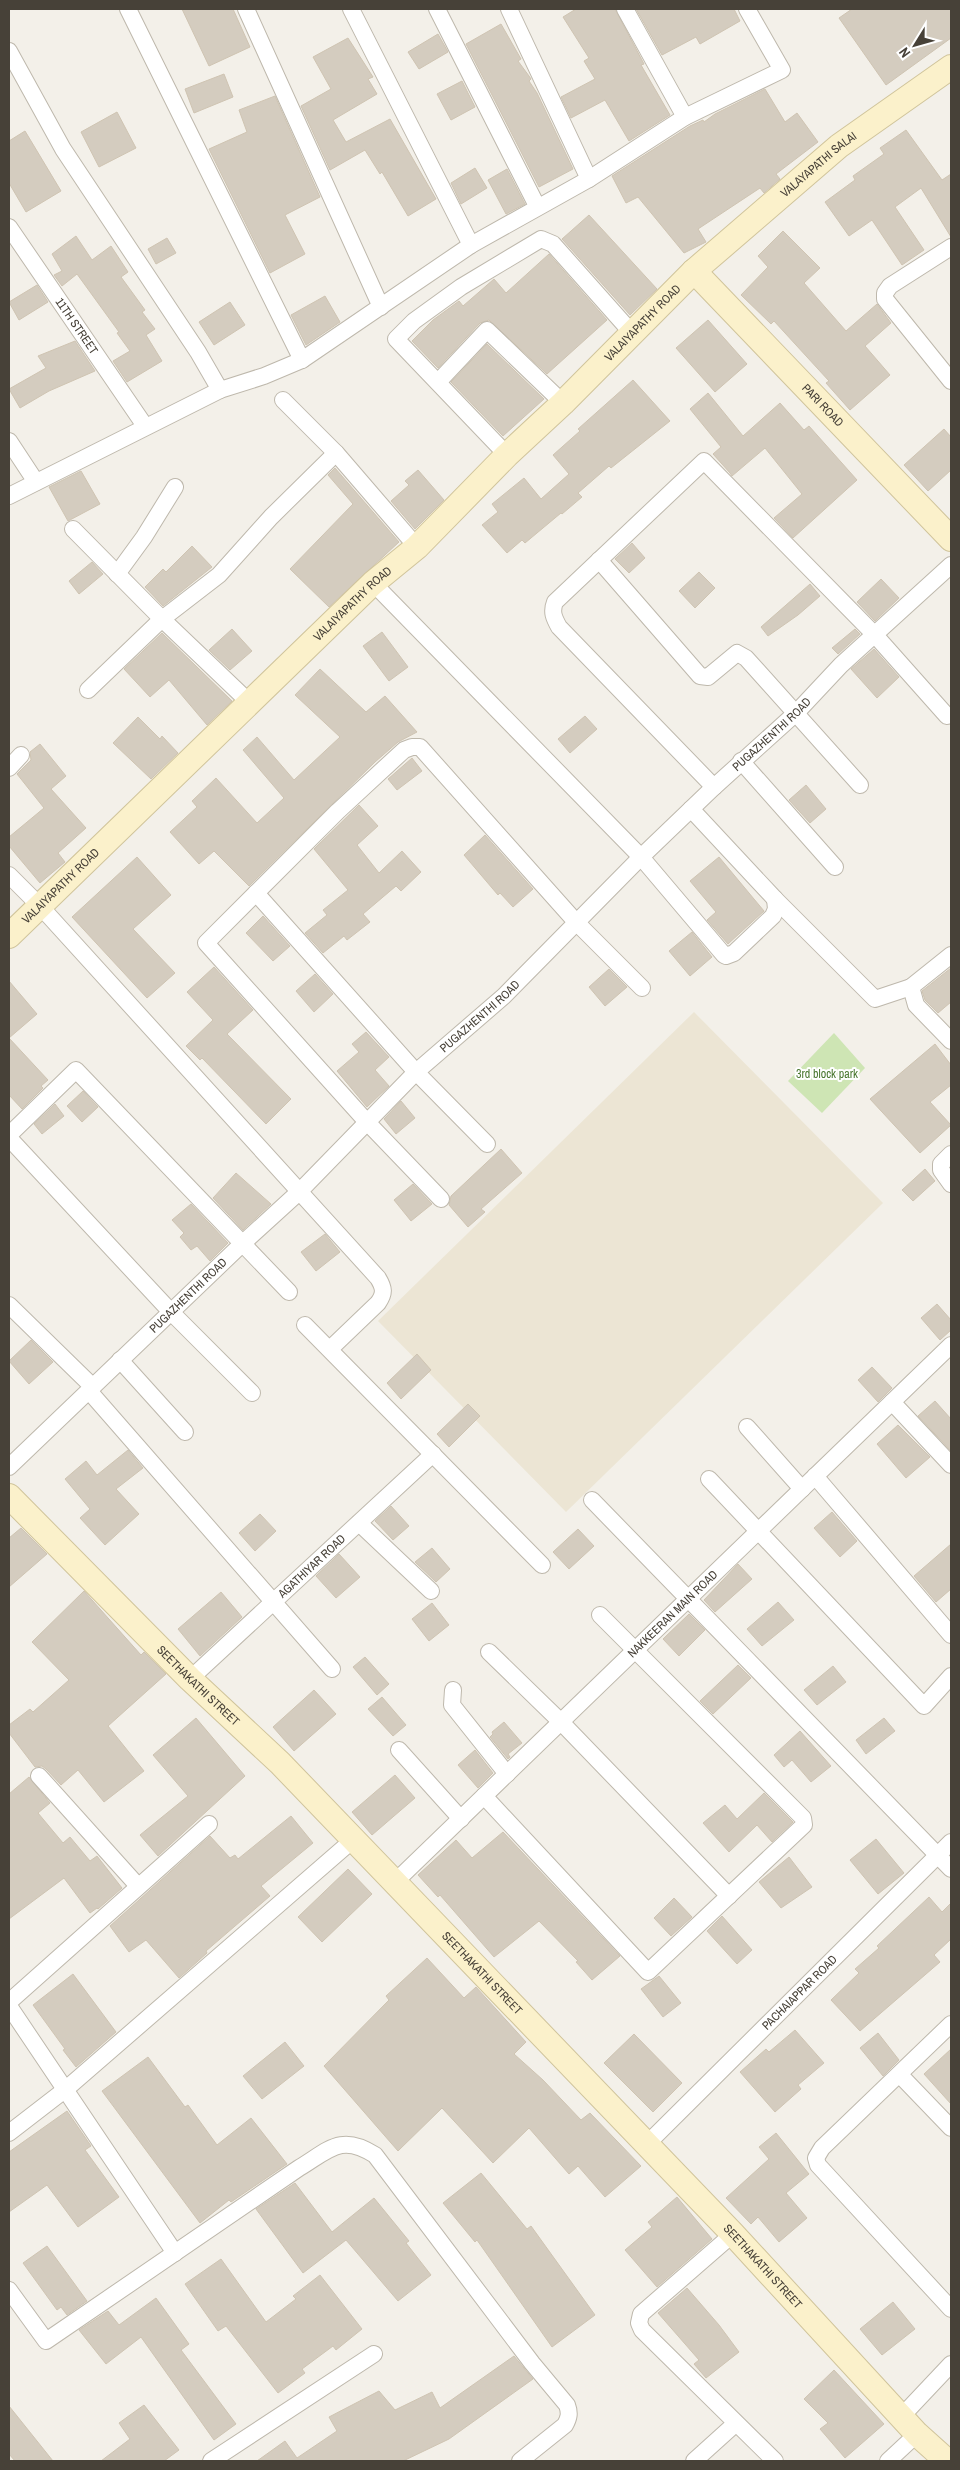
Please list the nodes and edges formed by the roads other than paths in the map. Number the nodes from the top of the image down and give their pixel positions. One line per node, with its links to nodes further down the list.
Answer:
1 (128, 9): 19 (street)
2 (246, 9): 17 (street)
3 (351, 9): 14 (street)
4 (437, 9): 12 (street)
5 (508, 9): 11 (street)
6 (625, 9): 10 (street)
7 (747, 9): 10 (street)
8 (9, 51): 22 (street)
9 (951, 67): 16 (street, VALAYAPATHI SALAI)
10 (685, 117): 11 (street)
11 (589, 179): 12 (street)
12 (537, 206): 14 (street)
13 (9, 227): 25 (street, 11TH STREET)
14 (471, 244): 17 (street)
15 (948, 255): 21 (street)
16 (694, 271): 18 (street, VALAIYAPATHY ROAD); 33 (street, PARI ROAD)
17 (382, 307): 19 (street)
18 (632, 333): 20 (street); 24 (street, VALAIYAPATHY ROAD)
19 (302, 360): 22 (street)
20 (439, 381): 24 (street); 28 (street)
21 (951, 381)
22 (220, 390): 25 (street)
23 (283, 400): 27 (street)
24 (563, 403): 28 (street, VALAIYAPATHY ROAD)
25 (145, 426): 29 (street)
26 (9, 441): 29 (street)
27 (336, 453): 34 (street); 39 (street)
28 (507, 455): 34 (street, VALAIYAPATHY ROAD)
29 (36, 482): 31 (street)
30 (176, 487): 37 (street)
31 (9, 496)
32 (73, 528): 37 (street)
33 (951, 539)
34 (417, 547): 38 (street, VALAIYAPATHY ROAD)
35 (599, 560): 40 (street); 43 (street); 49 (street)
36 (951, 565): 40 (street, PUGAZHENTHI ROAD)
37 (117, 574): 39 (street)
38 (374, 583): 42 (street, VALAIYAPATHY ROAD); 51 (street)
39 (162, 619): 41 (street); 42 (street)
40 (875, 635): 43 (street, PUGAZHENTHI ROAD); 44 (street)
41 (88, 690)
42 (250, 703): 56 (street, VALAIYAPATHY ROAD)
43 (796, 713): 46 (street, PUGAZHENTHI ROAD); 48 (street)
44 (947, 716)
45 (21, 756): 47 (street)
46 (741, 761): 49 (street, PUGAZHENTHI ROAD); 52 (street)
47 (9, 768)
48 (860, 785)
49 (714, 787): 50 (street, PUGAZHENTHI ROAD)
50 (691, 808): 51 (street, PUGAZHENTHI ROAD); 55 (street)
51 (641, 857): 55 (street); 57 (street, PUGAZHENTHI ROAD)
52 (835, 867)
53 (9, 875): 56 (street)
54 (256, 893): 57 (street); 63 (street); 64 (street)
55 (775, 899): 60 (street)
56 (41, 907): 58 (street, VALAIYAPATHY ROAD); 69 (street)
57 (576, 922): 61 (street); 63 (street, PUGAZHENTHI ROAD)
58 (9, 936)
59 (951, 955): 60 (street)
60 (911, 987): 62 (street)
61 (642, 988)
62 (951, 1041)
63 (416, 1072): 64 (street, PUGAZHENTHI ROAD); 66 (street)
64 (366, 1122): 69 (street, PUGAZHENTHI ROAD); 70 (street)
65 (9, 1136): 71 (street); 74 (street)
66 (487, 1144)
67 (951, 1154): 68 (street)
68 (951, 1184)
69 (299, 1192): 71 (street, PUGAZHENTHI ROAD); 77 (street)
70 (440, 1199)
71 (243, 1243): 72 (street); 74 (street, PUGAZHENTHI ROAD)
72 (290, 1292)
73 (9, 1304): 79 (street)
74 (171, 1312): 78 (street, PUGAZHENTHI ROAD); 80 (street)
75 (305, 1324): 77 (street)
76 (951, 1344): 81 (street, NAKKEERAN MAIN ROAD)
77 (330, 1349): 84 (street)
78 (120, 1360): 79 (street, PUGAZHENTHI ROAD); 83 (street)
79 (91, 1389): 86 (street, PUGAZHENTHI ROAD); 97 (street)
80 (252, 1393)
81 (892, 1402): 85 (street); 87 (street, NAKKEERAN MAIN ROAD)
82 (747, 1427): 89 (street)
83 (184, 1432)
84 (433, 1454): 92 (street, AGATHIYAR ROAD); 94 (street)
85 (951, 1465)
86 (9, 1467)
87 (815, 1476): 89 (street, NAKKEERAN MAIN ROAD); 99 (street)
88 (709, 1479): 93 (street)
89 (802, 1489): 93 (street, NAKKEERAN MAIN ROAD)
90 (9, 1496): 104 (street, SEETHAKATHI STREET)
91 (592, 1500): 96 (street)
92 (359, 1522): 95 (street); 97 (street, AGATHIYAR ROAD)
93 (758, 1531): 96 (street, NAKKEERAN MAIN ROAD); 103 (street)
94 (542, 1564)
95 (431, 1591)
96 (689, 1597): 100 (street, NAKKEERAN MAIN ROAD); 115 (street)
97 (274, 1602): 102 (street); 104 (street, AGATHIYAR ROAD)
98 (600, 1616): 100 (street)
99 (951, 1635)
100 (635, 1651): 106 (street, NAKKEERAN MAIN ROAD); 119 (street)
101 (489, 1652): 106 (street)
102 (332, 1669)
103 (951, 1676)
104 (190, 1678): 113 (street, SEETHAKATHI STREET)
105 (453, 1690): 108 (street)
106 (561, 1722): 108 (street, NAKKEERAN MAIN ROAD); 119 (street)
107 (399, 1750): 111 (street)
108 (507, 1774): 110 (street, NAKKEERAN MAIN ROAD)
109 (39, 1776): 118 (street)
110 (484, 1796): 111 (street, NAKKEERAN MAIN ROAD); 119 (street)
111 (461, 1819): 117 (street, NAKKEERAN MAIN ROAD)
112 (209, 1824): 118 (street)
113 (354, 1839): 117 (street, SEETHAKATHI STREET); 124 (street)
114 (951, 1842): 115 (street, PACHAIAPPAR ROAD)
115 (938, 1855): 116 (street); 127 (street, PACHAIAPPAR ROAD)
116 (951, 1869)
117 (395, 1882): 127 (street, SEETHAKATHI STREET)
118 (138, 1886): 120 (street)
119 (730, 1896)
120 (9, 2002)
121 (9, 2006): 124 (street)
122 (951, 2024): 123 (street)
123 (900, 2075): 125 (street); 131 (street)
124 (66, 2090): 126 (street); 129 (street)
125 (951, 2128)
126 (9, 2133)
127 (647, 2144): 128 (street, SEETHAKATHI STREET)
128 (734, 2234): 134 (street, SEETHAKATHI STREET); 135 (street)
129 (175, 2253): 130 (street); 138 (street)
130 (9, 2290)
131 (951, 2309)
132 (374, 2354): 137 (street)
133 (951, 2364): 134 (street)
134 (901, 2417): 136 (street, SEETHAKATHI STREET)
135 (735, 2424): 139 (street); 140 (street)
136 (917, 2434): 141 (street); 142 (street, SEETHAKATHI STREET)
137 (210, 2461)
138 (520, 2461)
139 (694, 2461)
140 (775, 2461)
141 (888, 2461)
142 (946, 2461)

